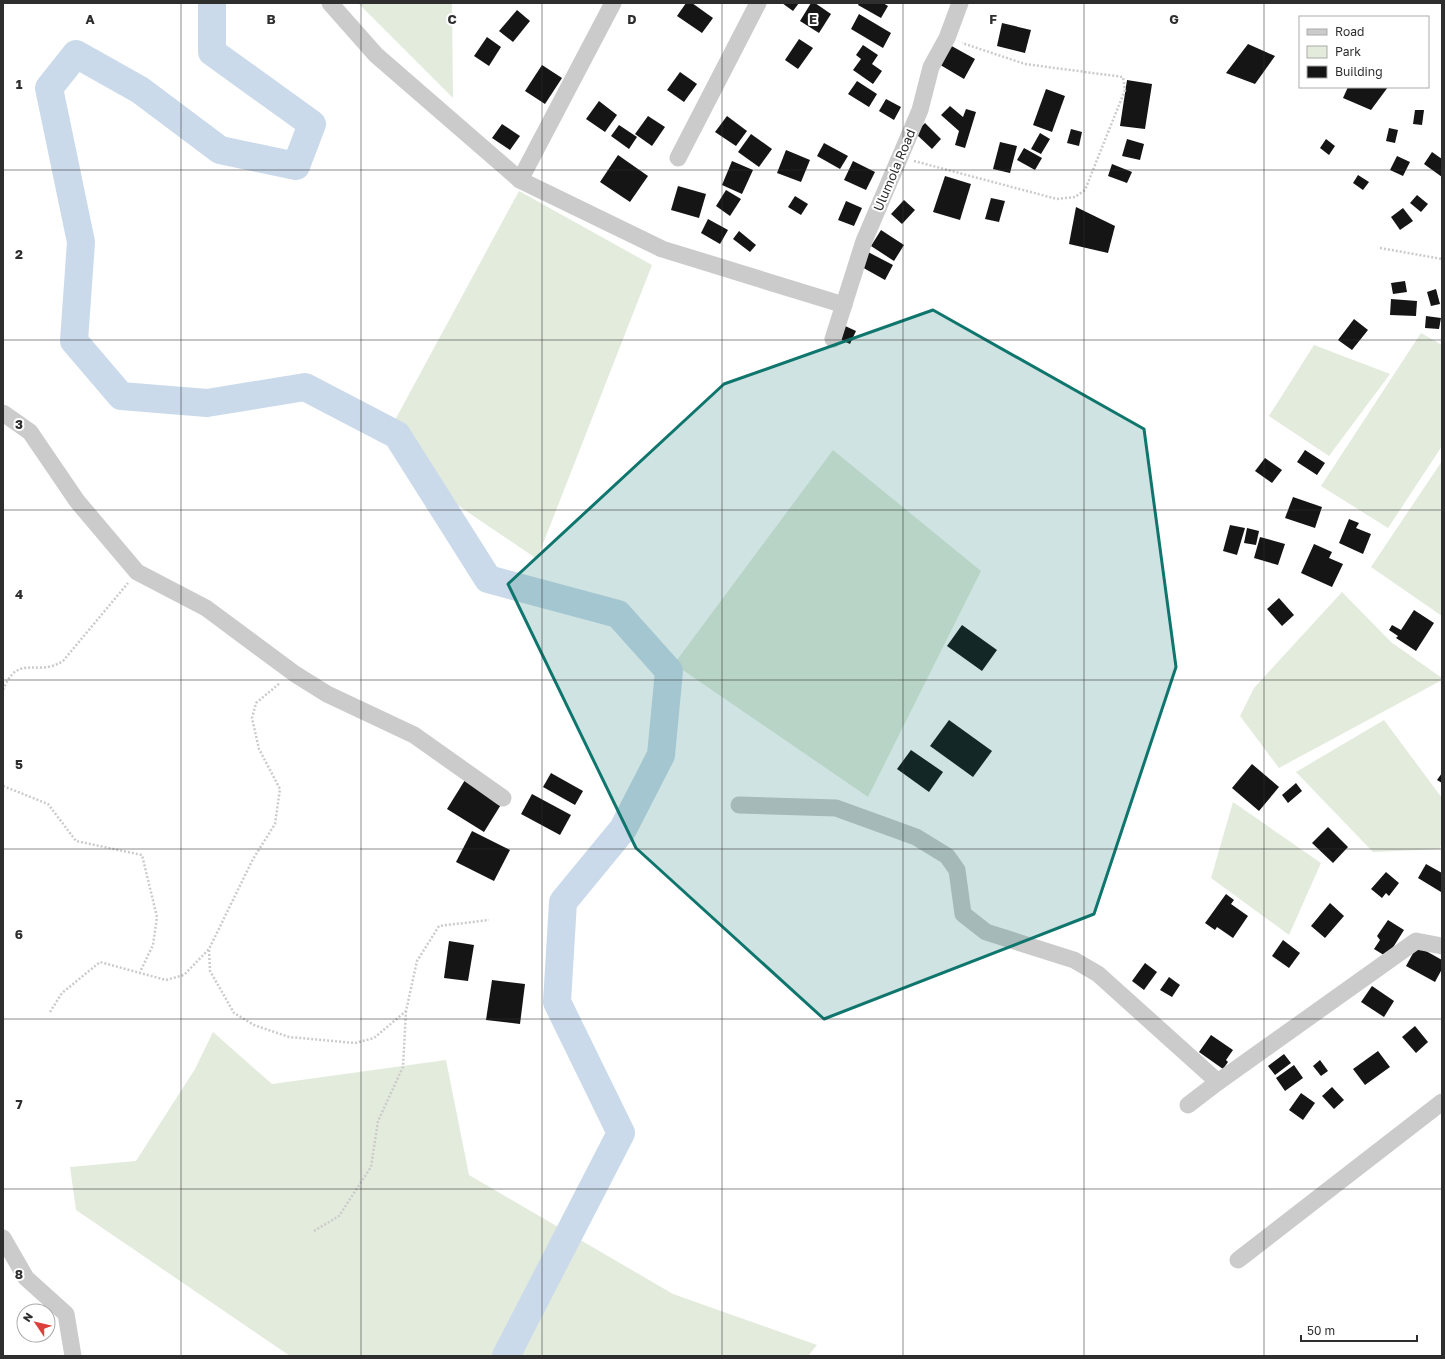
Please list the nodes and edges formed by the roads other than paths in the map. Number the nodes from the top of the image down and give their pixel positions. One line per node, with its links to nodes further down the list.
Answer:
1 (330, 3): 6 (street)
2 (613, 3): 6 (street)
3 (758, 3): 5 (street)
4 (960, 3): 7 (street, Ulumola Road)
5 (678, 158)
6 (520, 180): 7 (street)
7 (844, 305): 8 (street, Ulumola Road)
8 (833, 339)
9 (3, 413): 10 (street)
10 (503, 798)
11 (739, 805): 13 (street)
12 (1442, 946): 13 (street)
13 (1218, 1082): 15 (street)
14 (1442, 1102): 17 (street)
15 (1188, 1105)
16 (3, 1238): 18 (street)
17 (1238, 1260)
18 (73, 1356)

